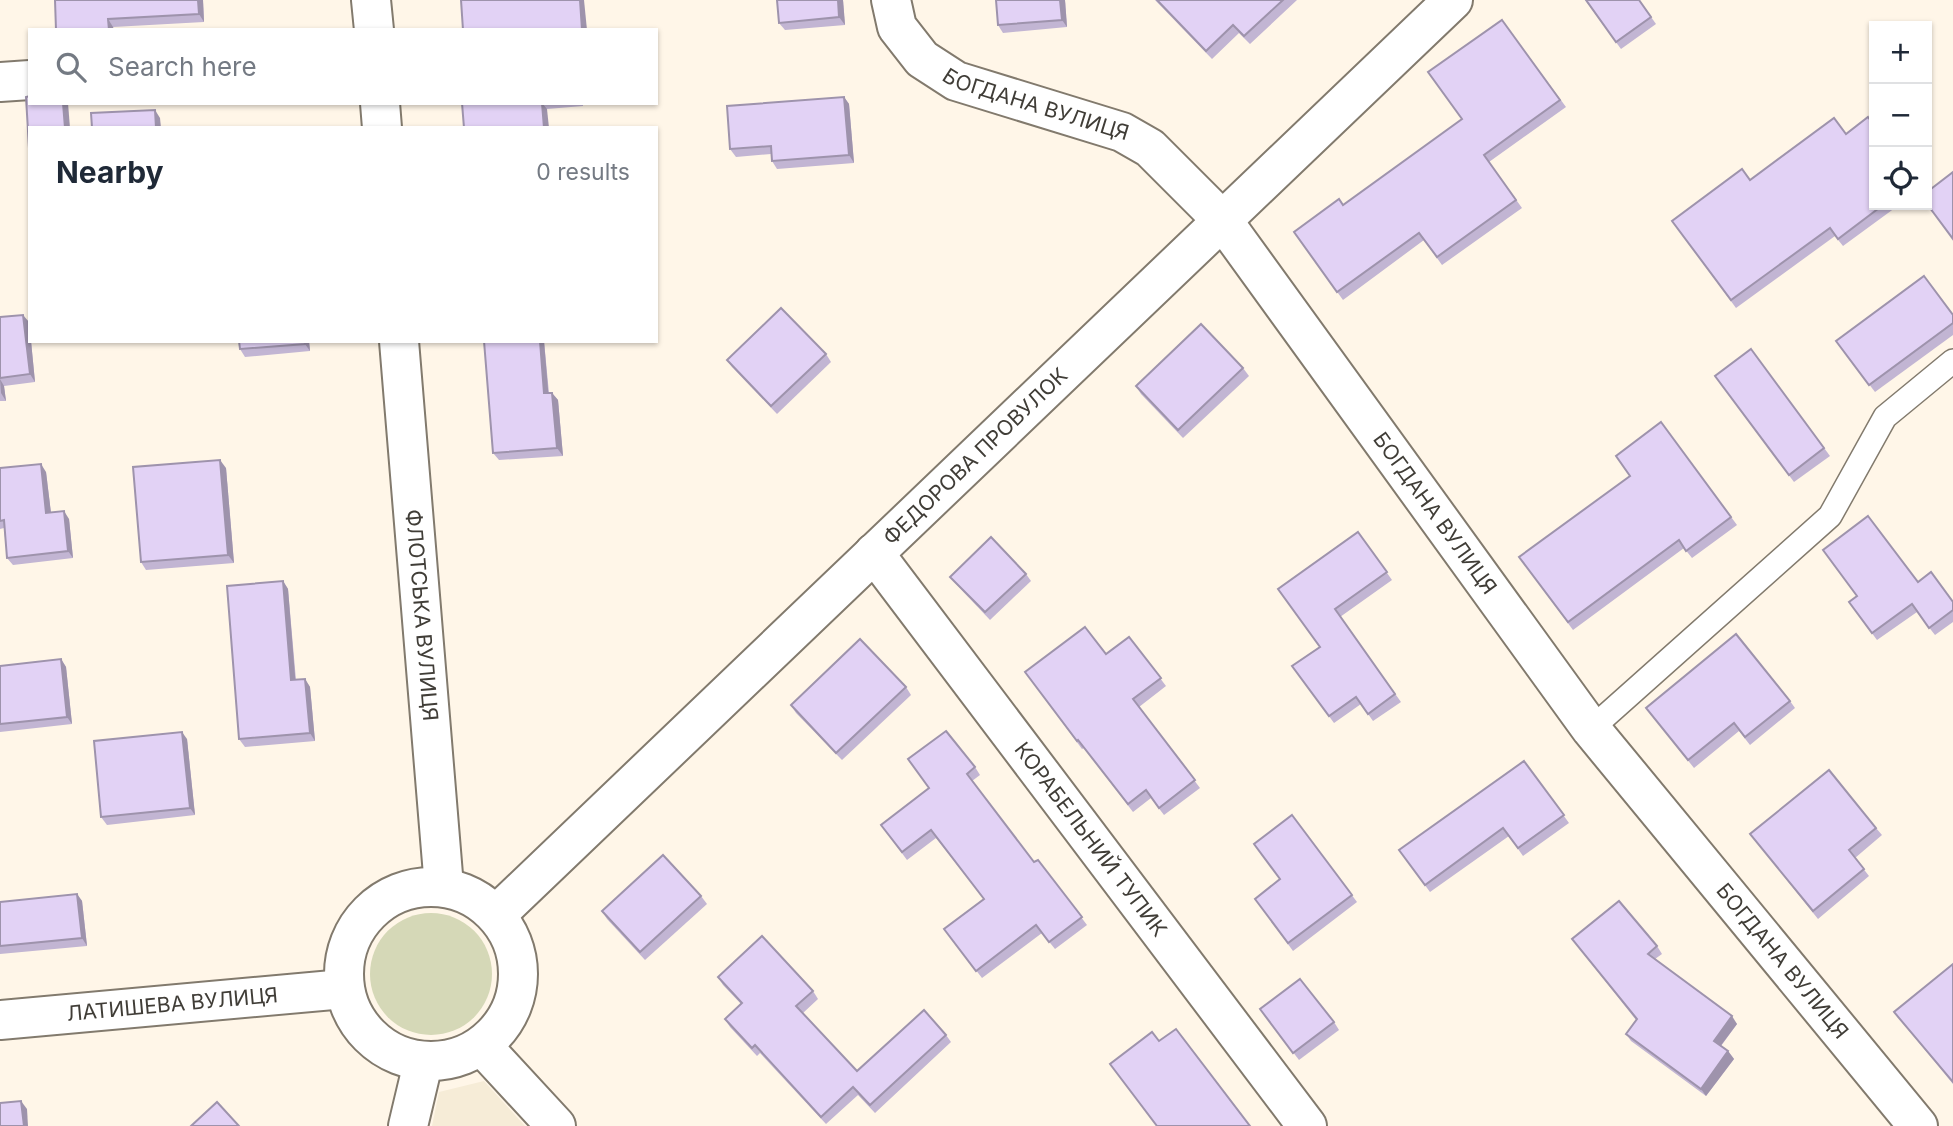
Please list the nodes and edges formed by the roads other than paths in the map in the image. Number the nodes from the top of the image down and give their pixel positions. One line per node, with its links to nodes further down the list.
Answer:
1 (371, 0): 4 (street)
2 (891, 0): 9 (street, БОГДАНА ВУЛИЦЯ)
3 (1453, 0): 9 (street, ФЕДОРОВА ПРОВУЛОК)
4 (374, 28)
5 (28, 80): 6 (street)
6 (0, 82)
7 (380, 105): 8 (street)
8 (382, 126)
9 (1223, 220): 12 (street, ФЕДОРОВА ПРОВУЛОК); 13 (street, БОГДАНА ВУЛИЦЯ)
10 (399, 343): 14 (street, ФЛОТСЬКА ВУЛИЦЯ)
11 (1953, 361): 13 (lane)
12 (874, 553): 15 (street, ФЕДОРОВА ПРОВУЛОК); 22 (street, КОРАБЕЛЬНИЙ ТУПИК)
13 (1591, 730): 23 (street, БОГДАНА ВУЛИЦЯ)
14 (444, 887): 15 (street); 16 (street)
15 (496, 914): 18 (street)
16 (344, 989): 17 (street, ЛАТИШЕВА ВУЛИЦЯ); 19 (street)
17 (0, 1020)
18 (482, 1047): 19 (street); 21 (street)
19 (423, 1063): 20 (street)
20 (408, 1126)
21 (556, 1126)
22 (1307, 1126)
23 (1918, 1126)

